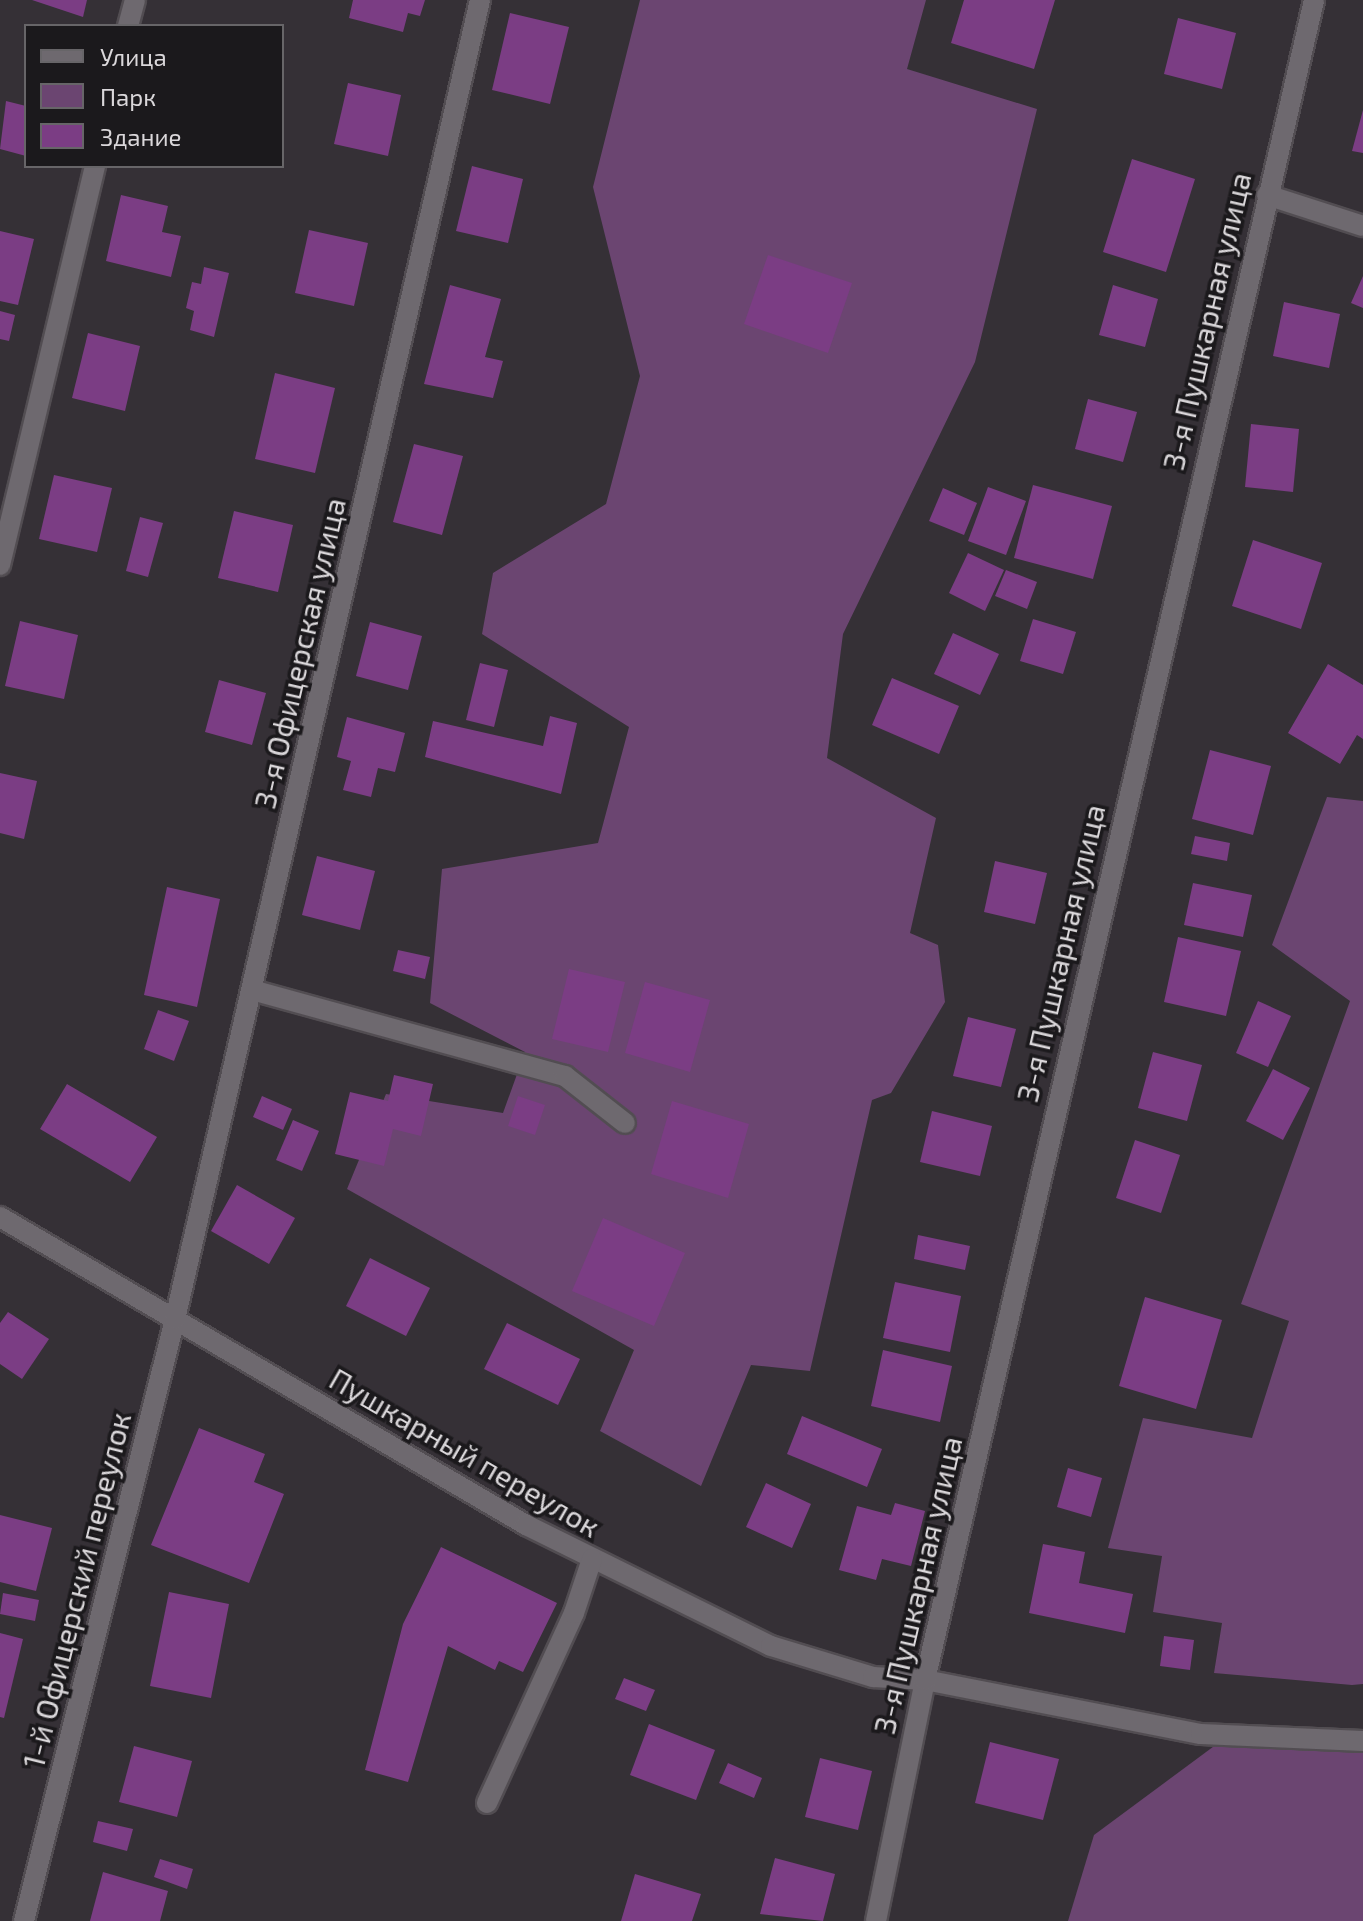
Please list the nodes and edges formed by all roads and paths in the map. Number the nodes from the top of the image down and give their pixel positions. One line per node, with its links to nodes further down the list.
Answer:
1 (135, 0): 4 (street)
2 (480, 0): 9 (street, 3-я Офицерская улица)
3 (1314, 0): 6 (street, 3-я Пушкарная улица)
4 (129, 24)
5 (95, 168): 8 (street)
6 (1267, 195): 7 (street); 14 (street, 3-я Пушкарная улица)
7 (1363, 226)
8 (0, 565)
9 (252, 990): 10 (street); 12 (street, 3-я Офицерская улица)
10 (625, 1123)
11 (0, 1217): 12 (street, Пушкарный переулок)
12 (175, 1319): 13 (street, Пушкарный переулок); 17 (street, 1-й Офицерский переулок)
13 (592, 1559): 14 (street, Пушкарный переулок); 16 (street)
14 (925, 1680): 15 (street, Пушкарный переулок); 18 (street, 3-я Пушкарная улица)
15 (1363, 1741)
16 (487, 1803)
17 (24, 1921)
18 (876, 1921)

